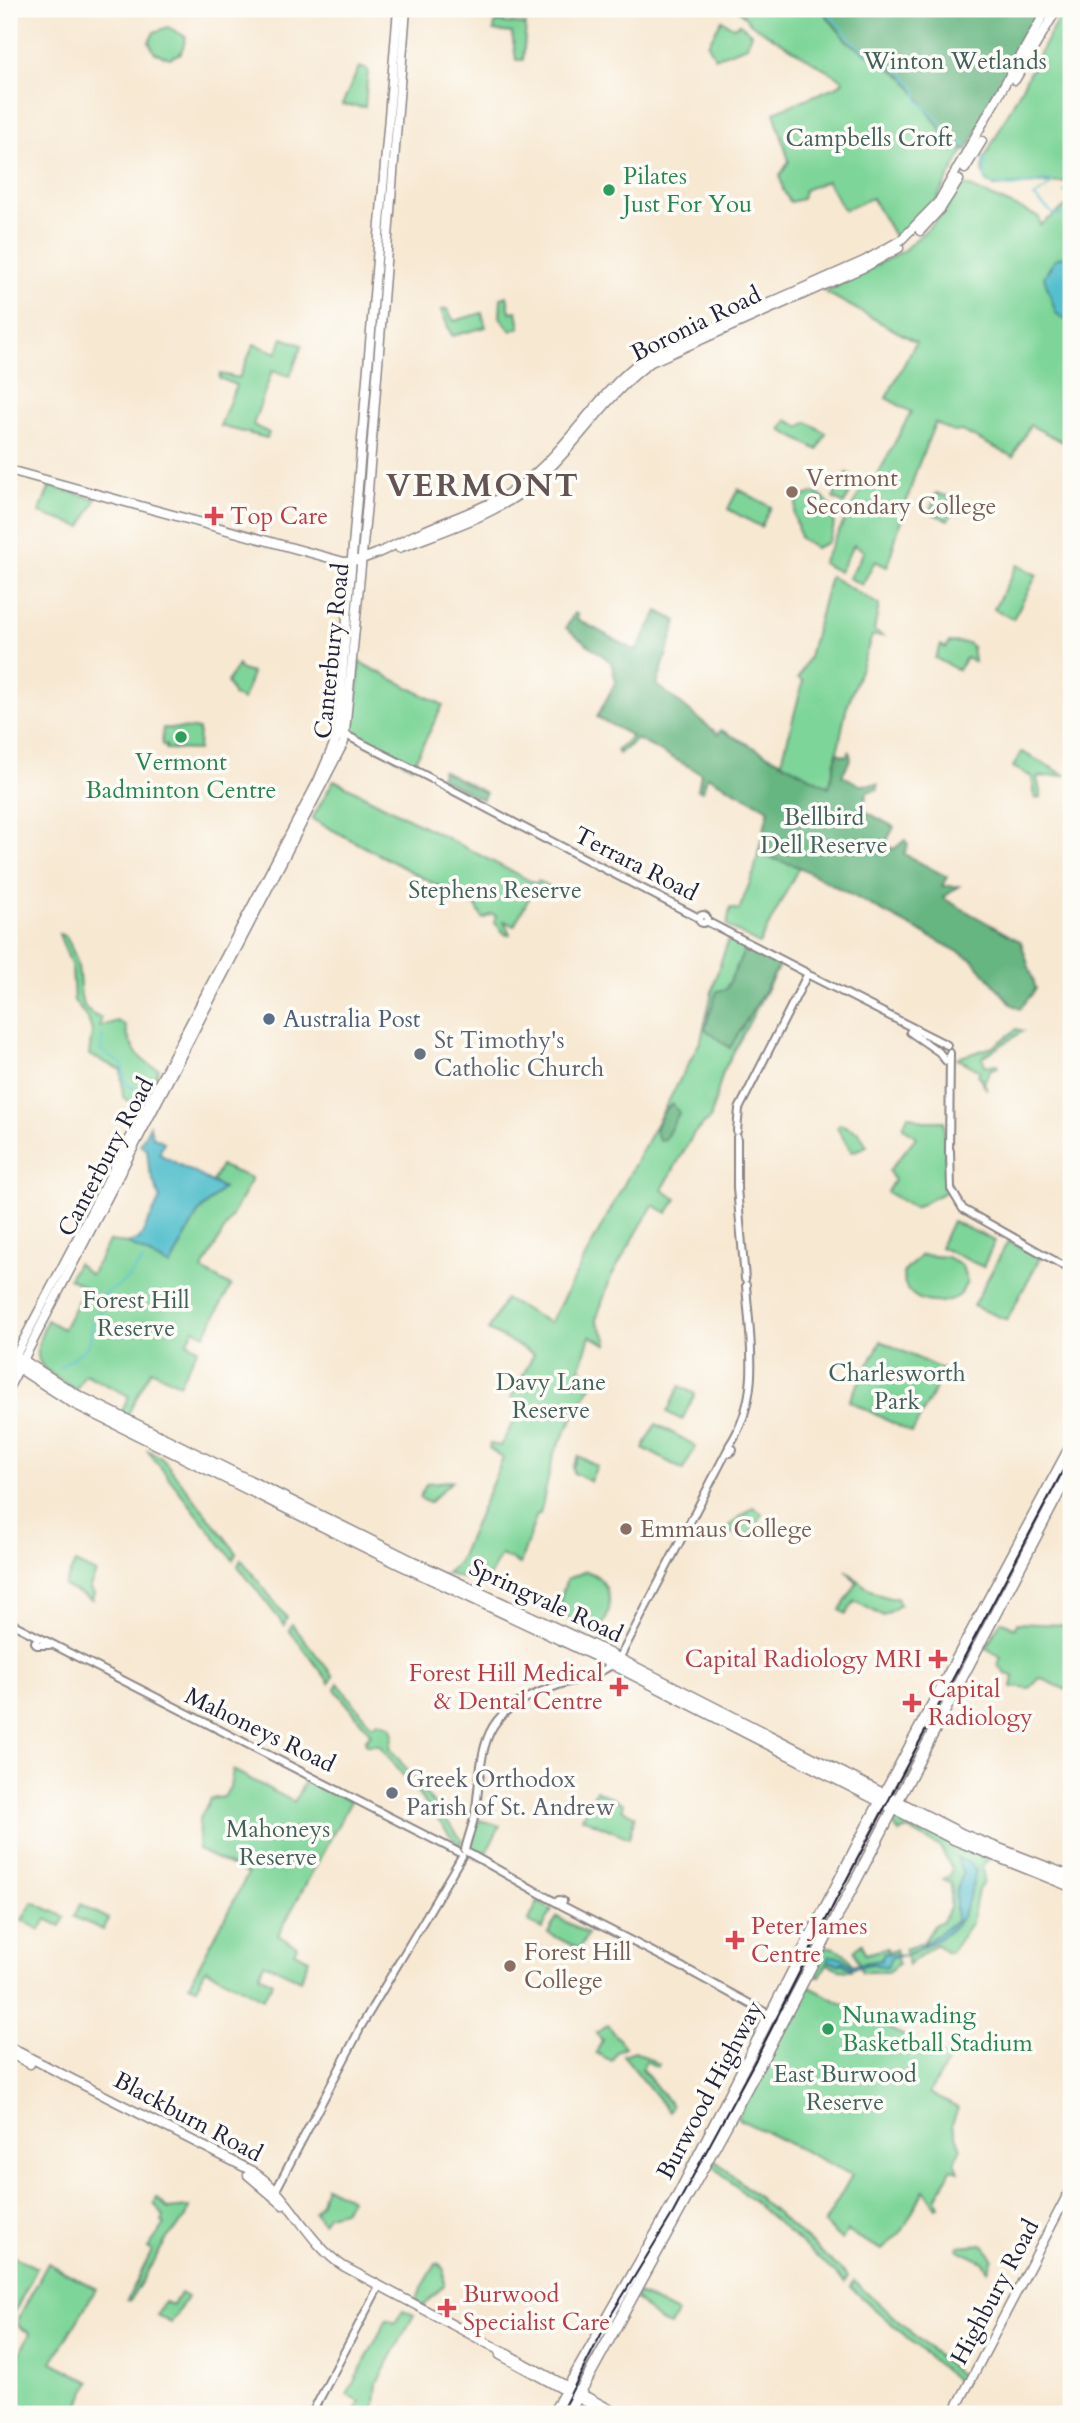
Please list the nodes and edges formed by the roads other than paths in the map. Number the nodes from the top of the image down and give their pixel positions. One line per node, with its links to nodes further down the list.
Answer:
1 (398, 9): 6 (main road, Canterbury Road)
2 (406, 9): 6 (main road, Canterbury Road)
3 (1047, 9): 5 (main road, Boronia Road)
4 (1058, 9): 5 (main road, Boronia Road)
5 (1016, 74): 8 (main road, Boronia Road)
6 (383, 268): 9 (main road, Canterbury Road); 11 (main road, Canterbury Road)
7 (9, 470): 11 (main road)
8 (486, 508): 10 (main road, Boronia Road); 11 (main road, Boronia Road)
9 (364, 538): 10 (main road); 11 (main road, Canterbury Road)
10 (377, 552): 11 (main road, Boronia Road)
11 (359, 560): 12 (main road, Canterbury Road)
12 (343, 737): 13 (main road, Terrara Road); 19 (main road, Canterbury Road)
13 (808, 977): 14 (main road, Terrara Road); 34 (main road)
14 (885, 1016): 15 (main road, Terrara Road); 16 (main road, Terrara Road)
15 (925, 1041): 16 (main road, Terrara Road); 17 (main road, Terrara Road)
16 (946, 1050): 17 (main road); 18 (main road)
17 (946, 1061): 18 (main road)
18 (948, 1073): 20 (main road)
19 (73, 1251): 21 (main road, Canterbury Road); 22 (main road, Canterbury Road)
20 (1071, 1270)
21 (35, 1335): 22 (main road, Canterbury Road); 23 (main road)
22 (13, 1359): 23 (highway, Springvale Road); 24 (highway, Springvale Road); 25 (main road, Canterbury Road)
23 (35, 1369): 26 (highway, Springvale Road)
24 (39, 1381): 25 (main road); 26 (highway, Springvale Road)
25 (9, 1386)
26 (166, 1444): 33 (highway, Springvale Road); 34 (highway, Springvale Road)
27 (1071, 1446): 30 (highway)
28 (1071, 1469): 29 (highway)
29 (1042, 1527): 30 (highway); 32 (highway)
30 (1010, 1562): 35 (highway)
31 (9, 1623): 43 (main road, Mahoneys Road)
32 (974, 1654): 35 (highway); 37 (highway)
33 (594, 1655): 34 (highway, Springvale Road); 36 (main road)
34 (614, 1660): 36 (main road); 38 (highway, Springvale Road)
35 (953, 1669): 38 (highway)
36 (594, 1673): 43 (main road)
37 (909, 1782): 39 (highway); 40 (highway)
38 (880, 1794): 39 (highway, Springvale Road); 46 (highway, Burwood Highway)
39 (896, 1805): 40 (highway, Springvale Road); 41 (highway)
40 (910, 1812): 41 (highway); 42 (highway, Springvale Road)
41 (888, 1819): 48 (highway, Burwood Highway)
42 (964, 1840): 44 (highway, Springvale Road); 45 (highway, Springvale Road)
43 (462, 1851): 49 (main road, Mahoneys Road); 55 (main road)
44 (1071, 1877)
45 (1071, 1886)
46 (818, 1924): 47 (highway, Burwood Highway); 47 (highway)
47 (807, 1948): 49 (highway, Burwood Highway)
48 (787, 2011): 49 (main road); 52 (highway, Burwood Highway)
49 (773, 2014): 53 (highway, Burwood Highway)
50 (9, 2047): 55 (main road, Blackburn Road)
51 (9, 2053): 55 (main road, Blackburn Road)
52 (733, 2113): 53 (highway); 57 (highway, Burwood Highway)
53 (720, 2116): 58 (highway, Burwood Highway)
54 (1071, 2188): 68 (main road, Highbury Road)
55 (273, 2189): 56 (main road, Blackburn Road); 56 (main road, Blackburn Road)
56 (378, 2288): 59 (main road, Blackburn Road); 63 (main road)
57 (629, 2297): 58 (highway); 61 (highway, Burwood Highway)
58 (608, 2314): 60 (highway, Burwood Highway)
59 (557, 2383): 60 (main road, Blackburn Road); 60 (main road); 62 (main road)
60 (569, 2385): 61 (main road, Blackburn Road); 62 (highway, Burwood Highway)
61 (582, 2396): 65 (highway, Burwood Highway); 66 (main road, Blackburn Road); 67 (main road, Blackburn Road)
62 (559, 2404): 64 (highway, Burwood Highway)
63 (313, 2414)
64 (553, 2414)
65 (568, 2414)
66 (608, 2414)
67 (619, 2414)
68 (953, 2414)

